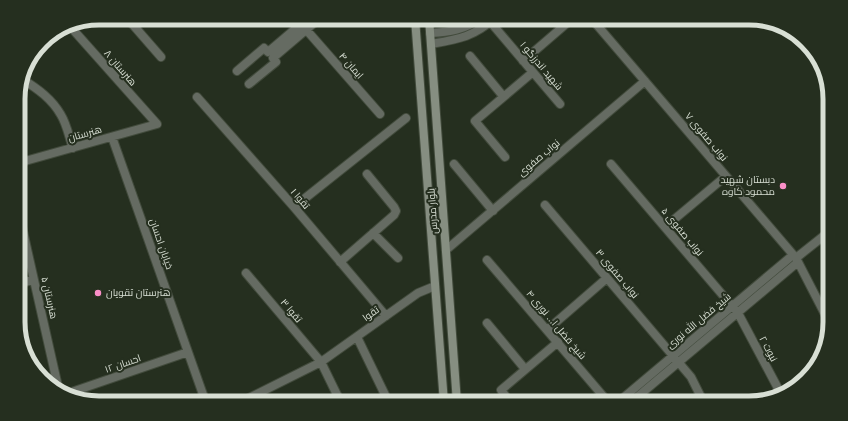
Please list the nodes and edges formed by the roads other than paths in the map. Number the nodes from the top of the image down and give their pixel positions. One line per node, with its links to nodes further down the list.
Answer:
1 (133, 25): 15 (street)
2 (300, 25): 18 (street)
3 (300, 25): 22 (street)
4 (306, 25): 26 (street, ایمان ۴)
5 (416, 25): 53 (main road, بلوار مدرس)
6 (429, 25): 13 (main road, بلوار مدرس)
7 (469, 25): 13 (street)
8 (485, 25): 14 (street)
9 (496, 25): 17 (street, شهید اندرزگو ۱)
10 (565, 25): 17 (street)
11 (598, 25): 20 (street, نواب صفوی ۷)
12 (73, 30): 28 (street, هنرستان ۸)
13 (430, 33): 14 (main road, بلوار مدرس)
14 (431, 44): 44 (main road, بلوار مدرس)
15 (160, 56)
16 (470, 56): 23 (street)
17 (523, 60): 19 (street, شهید اندرزگو ۱)
18 (237, 71)
19 (533, 72): 23 (street); 25 (street, شهید اندرزگو ۱)
20 (645, 81): 36 (street, نواب صفوی ۷); 39 (street, نواب صفوی)
21 (27, 82): 30 (street)
22 (249, 84)
23 (503, 96): 31 (street)
24 (197, 97): 38 (street, تقوا ۱)
25 (560, 104)
26 (380, 114)
27 (406, 118): 38 (street)
28 (157, 124): 29 (street, هنرستان)
29 (112, 137): 30 (street, هنرستان); 61 (street, خیابان احسان)
30 (73, 148): 32 (street, هنرستان)
31 (505, 158)
32 (25, 161)
33 (454, 164): 39 (street)
34 (611, 164): 40 (street, نواب صفوی ۵)
35 (368, 174): 41 (street)
36 (726, 176): 40 (street); 46 (street, نواب صفوی ۷)
37 (545, 205): 50 (street, نواب صفوی ۳)
38 (294, 207): 48 (street, تقوا ۱)
39 (493, 211): 44 (street, نواب صفوی)
40 (665, 227): 54 (street, نواب صفوی ۵)
41 (373, 233): 45 (street); 48 (street)
42 (823, 237): 46 (street, شیخ فضل الله نوری)
43 (25, 240): 51 (street, هنرستان ۵)
44 (446, 250): 73 (main road, بلوار مدرس)
45 (398, 258)
46 (796, 258): 54 (street, شیخ فضل الله نوری); 55 (street, نواب صفوی ۷)
47 (487, 260): 58 (street, شیخ فضل ا... نوری ۴)
48 (340, 262): 56 (street, تقوا ۱)
49 (246, 274): 63 (street, تقوا ۳)
50 (607, 278): 58 (street); 62 (street, نواب صفوی ۳)
51 (34, 280): 52 (street); 65 (street, هنرستان ۵)
52 (25, 282)
53 (435, 286): 56 (street, تقوا); 72 (main road, بلوار مدرس)
54 (735, 310): 62 (street, شیخ فضل الله نوری); 66 (street, نبوت ۲)
55 (823, 310)
56 (386, 316): 59 (street, تقوا)
57 (487, 323): 64 (street)
58 (547, 330): 60 (street, شیخ فضل ا... نوری ۴)
59 (357, 337): 63 (street, تقوا); 71 (street)
60 (558, 342): 64 (street); 75 (street, شیخ فضل ا... نوری ۴)
61 (188, 352): 67 (street, احسان ۱۲); 68 (street, خیابان احسان)
62 (676, 359): 76 (street, شیخ فضل الله نوری); 77 (street, شیخ فضل الله نوری); 78 (street, نواب صفوی ۳)
63 (321, 362): 69 (street, تقوا); 70 (street, تقوا ۳)
64 (525, 369): 74 (street)
65 (57, 382)
66 (779, 390)
67 (73, 391)
68 (204, 396)
69 (253, 396)
70 (337, 396)
71 (386, 396)
72 (443, 396)
73 (457, 396)
74 (506, 396)
75 (603, 396)
76 (626, 396)
77 (637, 396)
78 (700, 396)

